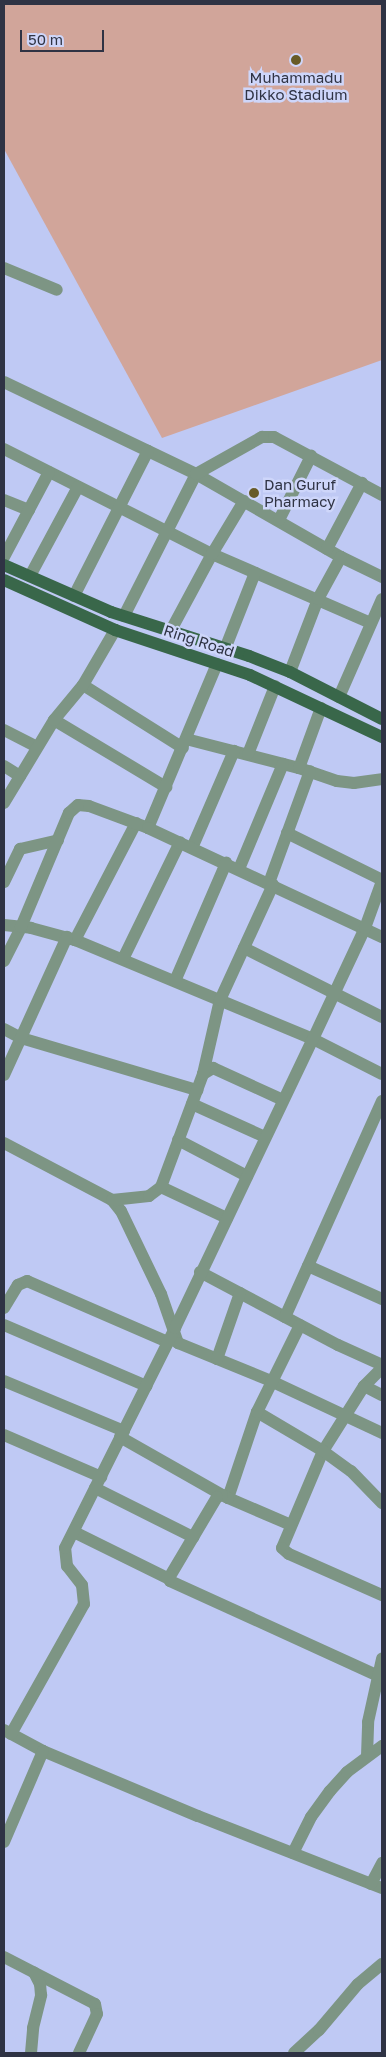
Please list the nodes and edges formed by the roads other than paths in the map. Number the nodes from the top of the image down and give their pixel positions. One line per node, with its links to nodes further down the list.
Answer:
1 (4, 268): 2 (street)
2 (57, 290)
3 (4, 382): 5 (street)
4 (4, 450): 7 (street)
5 (148, 451): 8 (street); 14 (street)
6 (311, 456): 8 (street); 9 (street); 16 (street)
7 (49, 472): 10 (street); 15 (street)
8 (196, 474): 13 (street); 17 (street)
9 (362, 483): 11 (street); 18 (street)
10 (78, 487): 14 (street); 24 (street)
11 (382, 495)
12 (4, 500): 15 (street)
13 (244, 501): 16 (street); 19 (street)
14 (119, 508): 17 (street); 27 (street)
15 (29, 510): 20 (street)
16 (279, 520): 18 (street)
17 (168, 533): 19 (street); 30 (street)
18 (327, 549): 21 (street)
19 (212, 554): 23 (street); 33 (street)
20 (4, 557)
21 (341, 557): 25 (street); 28 (street)
22 (4, 565): 24 (main road, Ring Road)
23 (255, 573): 28 (street); 34 (street)
24 (30, 576): 27 (main road, Ring Road)
25 (382, 577)
26 (4, 580): 32 (main road, Ring Road)
27 (74, 596): 30 (main road, Ring Road)
28 (318, 599): 31 (street); 36 (street)
29 (382, 599): 31 (street)
30 (124, 616): 33 (main road, Ring Road)
31 (377, 616): 39 (street)
32 (115, 630): 35 (main road, Ring Road); 37 (street)
33 (170, 632): 34 (main road, Ring Road)
34 (225, 649): 36 (main road, Ring Road)
35 (217, 664): 38 (main road, Ring Road); 45 (street)
36 (290, 672): 39 (main road, Ring Road)
37 (83, 686): 42 (street); 45 (street)
38 (275, 686): 40 (main road, Ring Road); 48 (street)
39 (339, 697): 41 (main road, Ring Road)
40 (321, 708): 44 (main road, Ring Road); 51 (street)
41 (382, 719)
42 (54, 720): 46 (street); 54 (street)
43 (4, 730): 46 (street)
44 (382, 737)
45 (184, 743): 47 (street); 54 (street)
46 (37, 747): 52 (street)
47 (234, 751): 48 (street); 61 (street)
48 (248, 754): 49 (street)
49 (283, 764): 51 (street); 63 (street)
50 (4, 766): 52 (street)
51 (304, 770): 53 (street); 58 (street)
52 (20, 776): 55 (street)
53 (382, 779)
54 (166, 787): 57 (street)
55 (4, 804)
56 (136, 823): 57 (street); 59 (street); 71 (street)
57 (148, 828): 60 (street)
58 (287, 833): 64 (street); 66 (street)
59 (58, 840): 65 (street); 68 (street)
60 (180, 842): 61 (street); 74 (street)
61 (192, 848): 62 (street)
62 (226, 863): 63 (street); 75 (street)
63 (239, 869): 66 (street)
64 (382, 881): 69 (street)
65 (4, 882)
66 (271, 884): 69 (street); 72 (street)
67 (4, 925): 68 (street)
68 (21, 927): 71 (street); 73 (street)
69 (365, 928): 70 (street); 76 (street)
70 (382, 937)
71 (71, 939): 74 (street); 80 (street)
72 (244, 948): 76 (street); 77 (street)
73 (5, 956)
74 (122, 959): 75 (street)
75 (175, 980): 77 (street)
76 (334, 994): 78 (street); 81 (street)
77 (220, 1000): 81 (street); 82 (street)
78 (382, 1017)
79 (4, 1029): 80 (street)
80 (21, 1038): 84 (street); 85 (street)
81 (313, 1039): 83 (street); 86 (street)
82 (203, 1074): 85 (street); 86 (street)
83 (382, 1074)
84 (4, 1075)
85 (197, 1090): 87 (street)
86 (283, 1100): 89 (street)
87 (192, 1104): 89 (street); 90 (street)
88 (381, 1109): 96 (street)
89 (265, 1137): 92 (street)
90 (178, 1140): 92 (street); 93 (street)
91 (4, 1143): 94 (street)
92 (247, 1176): 95 (street)
93 (161, 1186): 94 (street); 95 (street)
94 (112, 1200): 104 (street)
95 (226, 1218): 97 (street)
96 (308, 1266): 99 (street); 101 (street)
97 (200, 1272): 98 (street); 104 (street)
98 (240, 1293): 101 (street); 106 (street)
99 (382, 1299)
100 (4, 1308): 105 (street)
101 (285, 1317): 103 (street)
102 (4, 1325): 110 (street)
103 (300, 1325): 107 (street); 109 (street)
104 (175, 1328): 105 (street); 106 (street)
105 (168, 1342): 110 (street)
106 (217, 1359): 109 (street)
107 (382, 1367): 111 (street)
108 (4, 1381): 116 (street)
109 (270, 1381): 113 (street); 114 (street)
110 (146, 1386): 116 (street)
111 (364, 1386): 112 (street); 114 (street)
112 (382, 1395)
113 (257, 1412): 118 (street); 120 (street)
114 (344, 1415): 115 (street); 118 (street)
115 (382, 1433)
116 (122, 1434): 119 (street); 120 (street)
117 (4, 1435): 119 (street)
118 (324, 1451): 121 (street); 122 (street)
119 (98, 1482): 123 (street); 124 (street)
120 (225, 1497): 122 (street); 124 (street)
121 (382, 1503)
122 (291, 1525): 126 (street)
123 (74, 1532): 125 (street); 129 (street)
124 (193, 1537): 125 (street)
125 (169, 1579): 128 (street)
126 (382, 1595)
127 (382, 1659): 128 (street)
128 (378, 1676): 132 (street)
129 (8, 1732): 131 (street)
130 (382, 1746): 132 (street)
131 (42, 1751): 133 (street); 134 (street)
132 (368, 1756): 134 (street)
133 (4, 1842)
134 (293, 1853): 136 (street)
135 (382, 1863): 136 (street)
136 (377, 1886)
137 (4, 1956): 139 (street)
138 (382, 1964): 142 (street)
139 (34, 1972): 140 (street); 141 (street)
140 (31, 2053)
141 (79, 2053)
142 (294, 2053)

